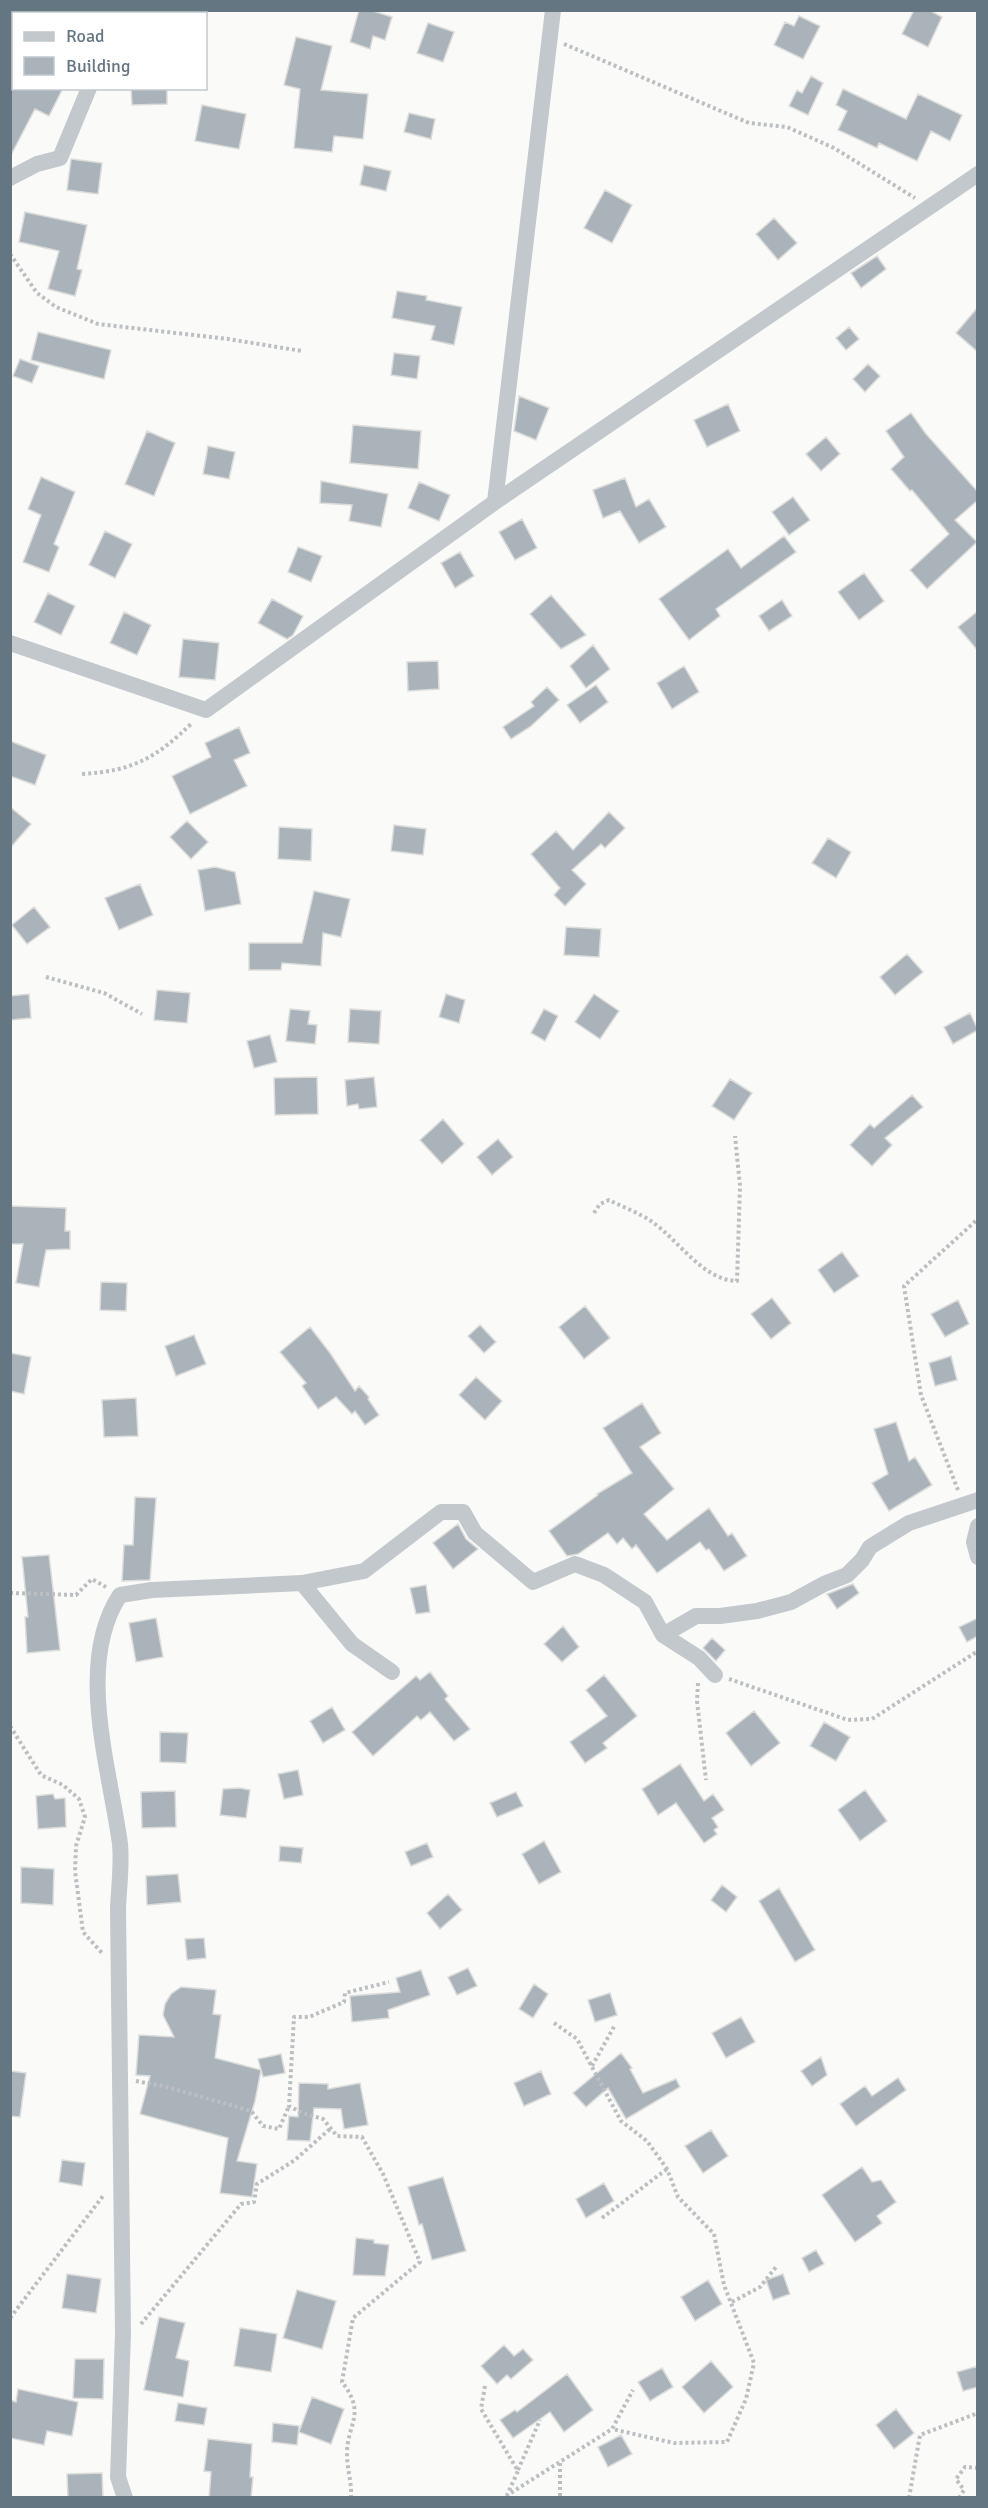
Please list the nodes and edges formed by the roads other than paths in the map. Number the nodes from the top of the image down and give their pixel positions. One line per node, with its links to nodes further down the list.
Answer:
1 (553, 10): 5 (street)
2 (88, 90): 4 (street)
3 (978, 174): 5 (street)
4 (10, 178)
5 (495, 502): 6 (street)
6 (10, 643)
7 (970, 1502): 11 (street)
8 (978, 1526): 9 (street)
9 (978, 1557)
10 (302, 1583): 11 (street); 12 (street); 14 (street)
11 (663, 1635): 13 (street)
12 (392, 1672)
13 (715, 1675)
14 (125, 2498)

